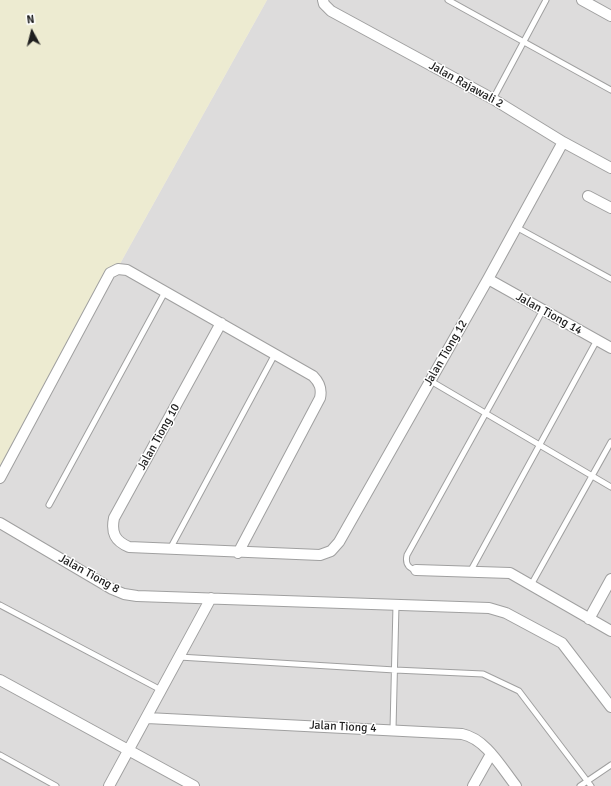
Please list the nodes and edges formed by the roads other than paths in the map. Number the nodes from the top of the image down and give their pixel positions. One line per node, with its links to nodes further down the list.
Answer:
1 (323, 0): 8 (street, Jalan Rajawali 2)
2 (448, 0): 6 (lane)
3 (546, 0): 6 (lane)
4 (582, 0): 5 (street)
5 (611, 16)
6 (523, 42): 7 (lane); 8 (lane)
7 (611, 90)
8 (493, 99): 9 (street, Jalan Rajawali 2)
9 (563, 142): 10 (street, Jalan Rajawali 2); 13 (street, Jalan Tiong 12)
10 (611, 168)
11 (588, 196): 12 (street)
12 (611, 208)
13 (516, 227): 14 (street, Jalan Tiong 12); 15 (lane)
14 (488, 279): 17 (street, Jalan Tiong 14); 22 (street, Jalan Tiong 12)
15 (611, 279)
16 (166, 292): 18 (street); 27 (street); 29 (lane)
17 (543, 310): 19 (street, Jalan Tiong 14); 23 (lane)
18 (221, 324): 21 (street); 31 (street, Jalan Tiong 10)
19 (597, 340): 20 (street, Jalan Tiong 14); 25 (lane)
20 (611, 348)
21 (275, 354): 31 (lane); 32 (street)
22 (430, 380): 23 (lane); 32 (street, Jalan Tiong 12)
23 (485, 413): 25 (lane); 33 (lane)
24 (611, 442): 26 (lane)
25 (540, 446): 26 (lane); 34 (lane)
26 (593, 476): 28 (lane); 36 (lane)
27 (0, 478)
28 (611, 487)
29 (49, 505)
30 (0, 523): 37 (street, Jalan Tiong 8)
31 (169, 549): 32 (street)
32 (238, 552)
33 (416, 570): 34 (street)
34 (470, 572): 36 (street)
35 (611, 579): 40 (street)
36 (531, 585): 40 (street)
37 (211, 598): 39 (street, Jalan Tiong 8); 42 (street)
38 (0, 605): 45 (lane)
39 (396, 605): 43 (lane); 46 (street, Jalan Tiong 8)
40 (589, 619): 41 (street)
41 (611, 631)
42 (179, 657): 43 (lane); 45 (street)
43 (395, 670): 48 (lane); 53 (lane)
44 (0, 680): 49 (street)
45 (161, 690): 47 (street)
46 (611, 707)
47 (147, 718): 48 (street, Jalan Tiong 4); 49 (street)
48 (393, 730): 50 (street, Jalan Tiong 4)
49 (129, 750): 55 (street); 56 (street)
50 (491, 754): 57 (street); 58 (street, Jalan Tiong 4)
51 (0, 755): 54 (lane)
52 (611, 765): 53 (lane)
53 (587, 781): 59 (lane); 60 (lane)
54 (56, 786)
55 (109, 786)
56 (194, 786)
57 (473, 786)
58 (516, 786)
59 (580, 786)
60 (591, 786)

